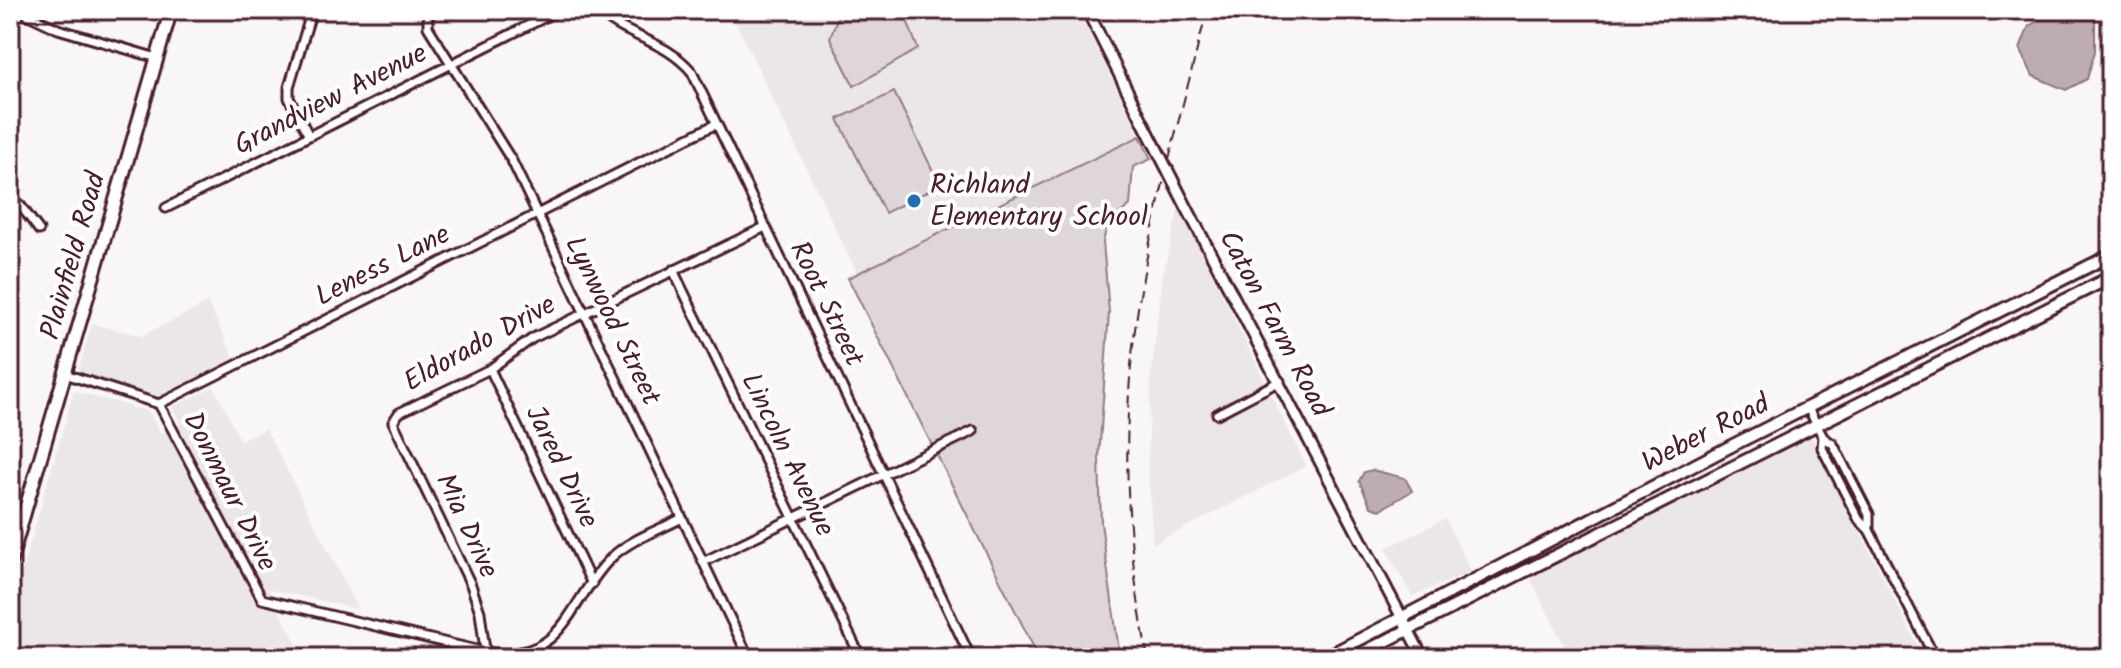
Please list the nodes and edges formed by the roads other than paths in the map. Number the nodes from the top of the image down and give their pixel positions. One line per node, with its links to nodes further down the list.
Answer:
1 (18, 10): 8 (street)
2 (171, 10): 8 (main road, Plainfield Road)
3 (312, 10): 11 (street)
4 (428, 10): 9 (street, Lynwood Street)
5 (559, 10): 9 (street, Grandview Avenue)
6 (598, 10): 10 (street, Root Street)
7 (1087, 10): 23 (street, Caton Farm Road, bridge)
8 (157, 58): 22 (main road, Plainfield Road)
9 (450, 65): 11 (street, Grandview Avenue); 14 (street, Lynwood Street)
10 (716, 124): 14 (street, Leness Lane); 15 (street, Root Street)
11 (309, 136): 13 (street, Grandview Avenue)
12 (10, 199): 16 (street)
13 (166, 208)
14 (537, 214): 20 (street, Lynwood Street); 24 (street, Leness Lane)
15 (765, 227): 18 (street, Eldorado Drive); 30 (street, Root Street)
16 (39, 230)
17 (2111, 255): 25 (main road, Weber Road)
18 (673, 270): 20 (street, Eldorado Drive); 32 (street, Lincoln Avenue)
19 (2111, 277): 28 (main road, Weber Road)
20 (584, 313): 21 (street, Eldorado Drive); 31 (street, Lynwood Street)
21 (490, 369): 27 (street, Eldorado Drive); 35 (street, Jared Drive)
22 (65, 374): 24 (street); 33 (main road, Plainfield Road)
23 (1280, 381): 26 (street); 36 (street, Caton Farm Road)
24 (159, 404): 38 (street, Donmaur Drive)
25 (1808, 408): 28 (street); 36 (main road, Weber Road)
26 (1217, 414)
27 (393, 422): 38 (street, Mia Drive)
28 (1817, 425): 37 (main road, Weber Road); 45 (street)
29 (973, 431): 30 (street)
30 (884, 475): 32 (street); 41 (street, Root Street)
31 (682, 518): 34 (street, Lynwood Street); 35 (street)
32 (794, 519): 34 (street); 40 (street, Lincoln Avenue)
33 (10, 562)
34 (703, 562): 39 (street, Lynwood Street)
35 (592, 584): 38 (street)
36 (1403, 618): 37 (street, Caton Farm Road); 42 (main road, Weber Road)
37 (1409, 630): 43 (main road, Weber Road); 44 (street, Caton Farm Road)
38 (485, 655)
39 (749, 658)
40 (861, 658)
41 (971, 658)
42 (1324, 658)
43 (1352, 658)
44 (1423, 658)
45 (1935, 658)

